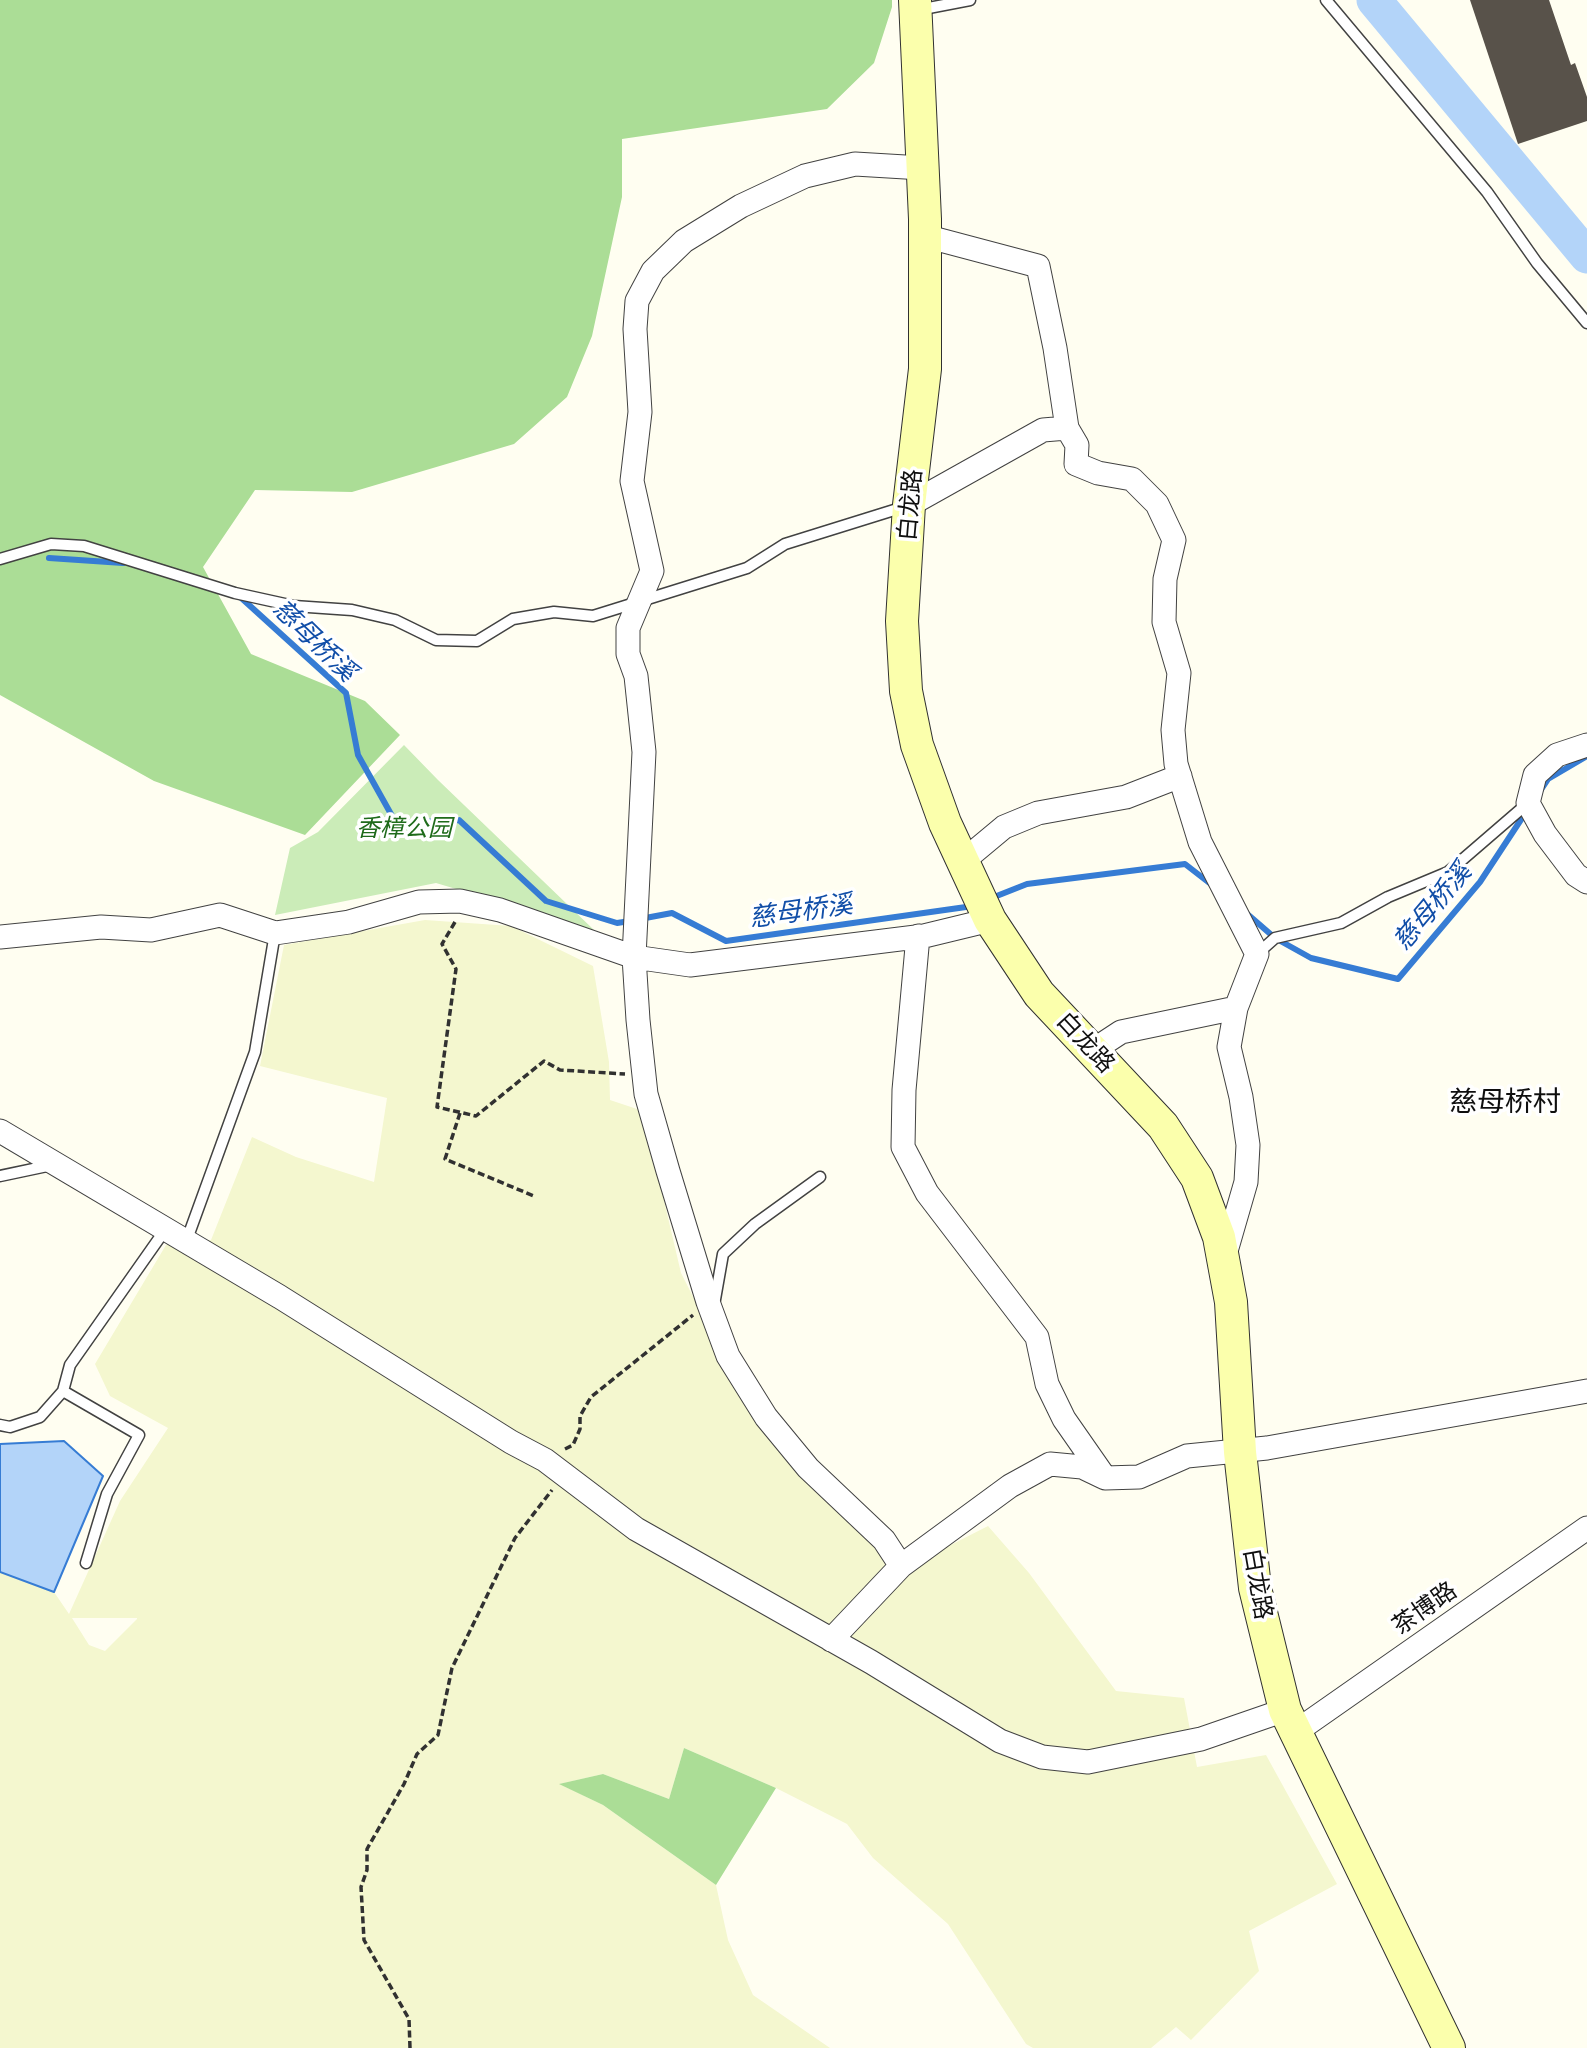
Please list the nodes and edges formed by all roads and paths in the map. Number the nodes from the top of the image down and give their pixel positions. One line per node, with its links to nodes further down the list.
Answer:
1 (971, 0): 3 (lane)
2 (1325, 0): 6 (lane)
3 (915, 5): 4 (street, 白龙路)
4 (922, 167): 5 (street, 白龙路); 10 (street)
5 (925, 236): 7 (street); 8 (street, 白龙路)
6 (1587, 323)
7 (1067, 428): 8 (street); 12 (street)
8 (909, 505): 10 (lane); 14 (street, 白龙路)
9 (0, 559): 10 (lane)
10 (641, 600): 22 (street)
11 (1587, 745): 13 (street)
12 (1180, 776): 14 (street); 21 (street)
13 (1528, 803): 15 (street); 21 (lane)
14 (962, 862): 17 (street, 白龙路)
15 (1587, 882)
16 (466, 902): 18 (street); 22 (street); 26 (path)
17 (990, 920): 19 (street); 24 (street, 白龙路)
18 (275, 933): 20 (street); 33 (lane)
19 (918, 936): 22 (street); 42 (street)
20 (0, 937)
21 (1257, 954): 23 (street)
22 (634, 957): 25 (street)
23 (1236, 1008): 24 (street); 34 (street)
24 (1092, 1051): 34 (street, 白龙路)
25 (644, 1075): 26 (path); 35 (street)
26 (460, 1113): 31 (path)
27 (0, 1131): 28 (street, 茶博路)
28 (55, 1165): 29 (lane); 32 (street, 茶博路)
29 (0, 1176)
30 (820, 1177): 35 (lane)
31 (534, 1196)
32 (165, 1230): 33 (street, 茶博路); 36 (lane)
33 (187, 1242): 40 (street, 茶博路)
34 (1223, 1259): 39 (street, 白龙路)
35 (710, 1309): 40 (path); 45 (street)
36 (64, 1391): 38 (lane); 44 (lane)
37 (1587, 1391): 39 (street)
38 (0, 1425)
39 (1240, 1452): 42 (street); 47 (street, 白龙路)
40 (545, 1460): 41 (street, 茶博路)
41 (564, 1475): 46 (street, 茶博路); 48 (path)
42 (1105, 1478): 45 (street)
43 (1587, 1528): 47 (street, 茶博路)
44 (86, 1563)
45 (901, 1566): 46 (street)
46 (831, 1640): 47 (street, 茶博路)
47 (1289, 1722): 49 (street, 白龙路)
48 (410, 2048)
49 (1449, 2048)

